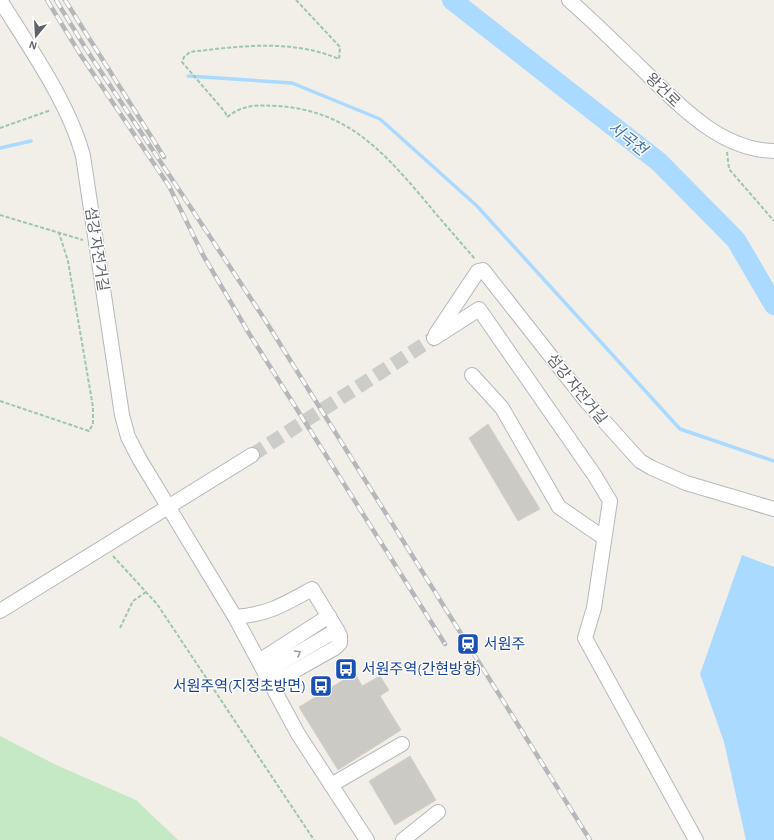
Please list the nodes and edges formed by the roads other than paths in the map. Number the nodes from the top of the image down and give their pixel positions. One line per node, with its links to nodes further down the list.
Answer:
1 (0, 0): 6 (street, 섬강 자전거길)
2 (569, 0): 3 (street, 왕건로)
3 (774, 151)
4 (472, 375): 8 (street)
5 (252, 455): 6 (street)
6 (168, 507): 9 (street); 11 (street, 섬강 자전거길)
7 (774, 509): 8 (street, 섬강 자전거길)
8 (604, 538): 18 (street)
9 (0, 612)
10 (329, 616): 11 (street); 12 (street); 12 (street, one-way to 10)
11 (235, 617): 12 (street, 섬강 자전거길)
12 (265, 672): 14 (street, 섬강 자전거길)
13 (402, 744): 14 (street)
14 (331, 785): 16 (street, 섬강 자전거길)
15 (438, 812): 17 (street)
16 (367, 840)
17 (403, 840)
18 (696, 840)

